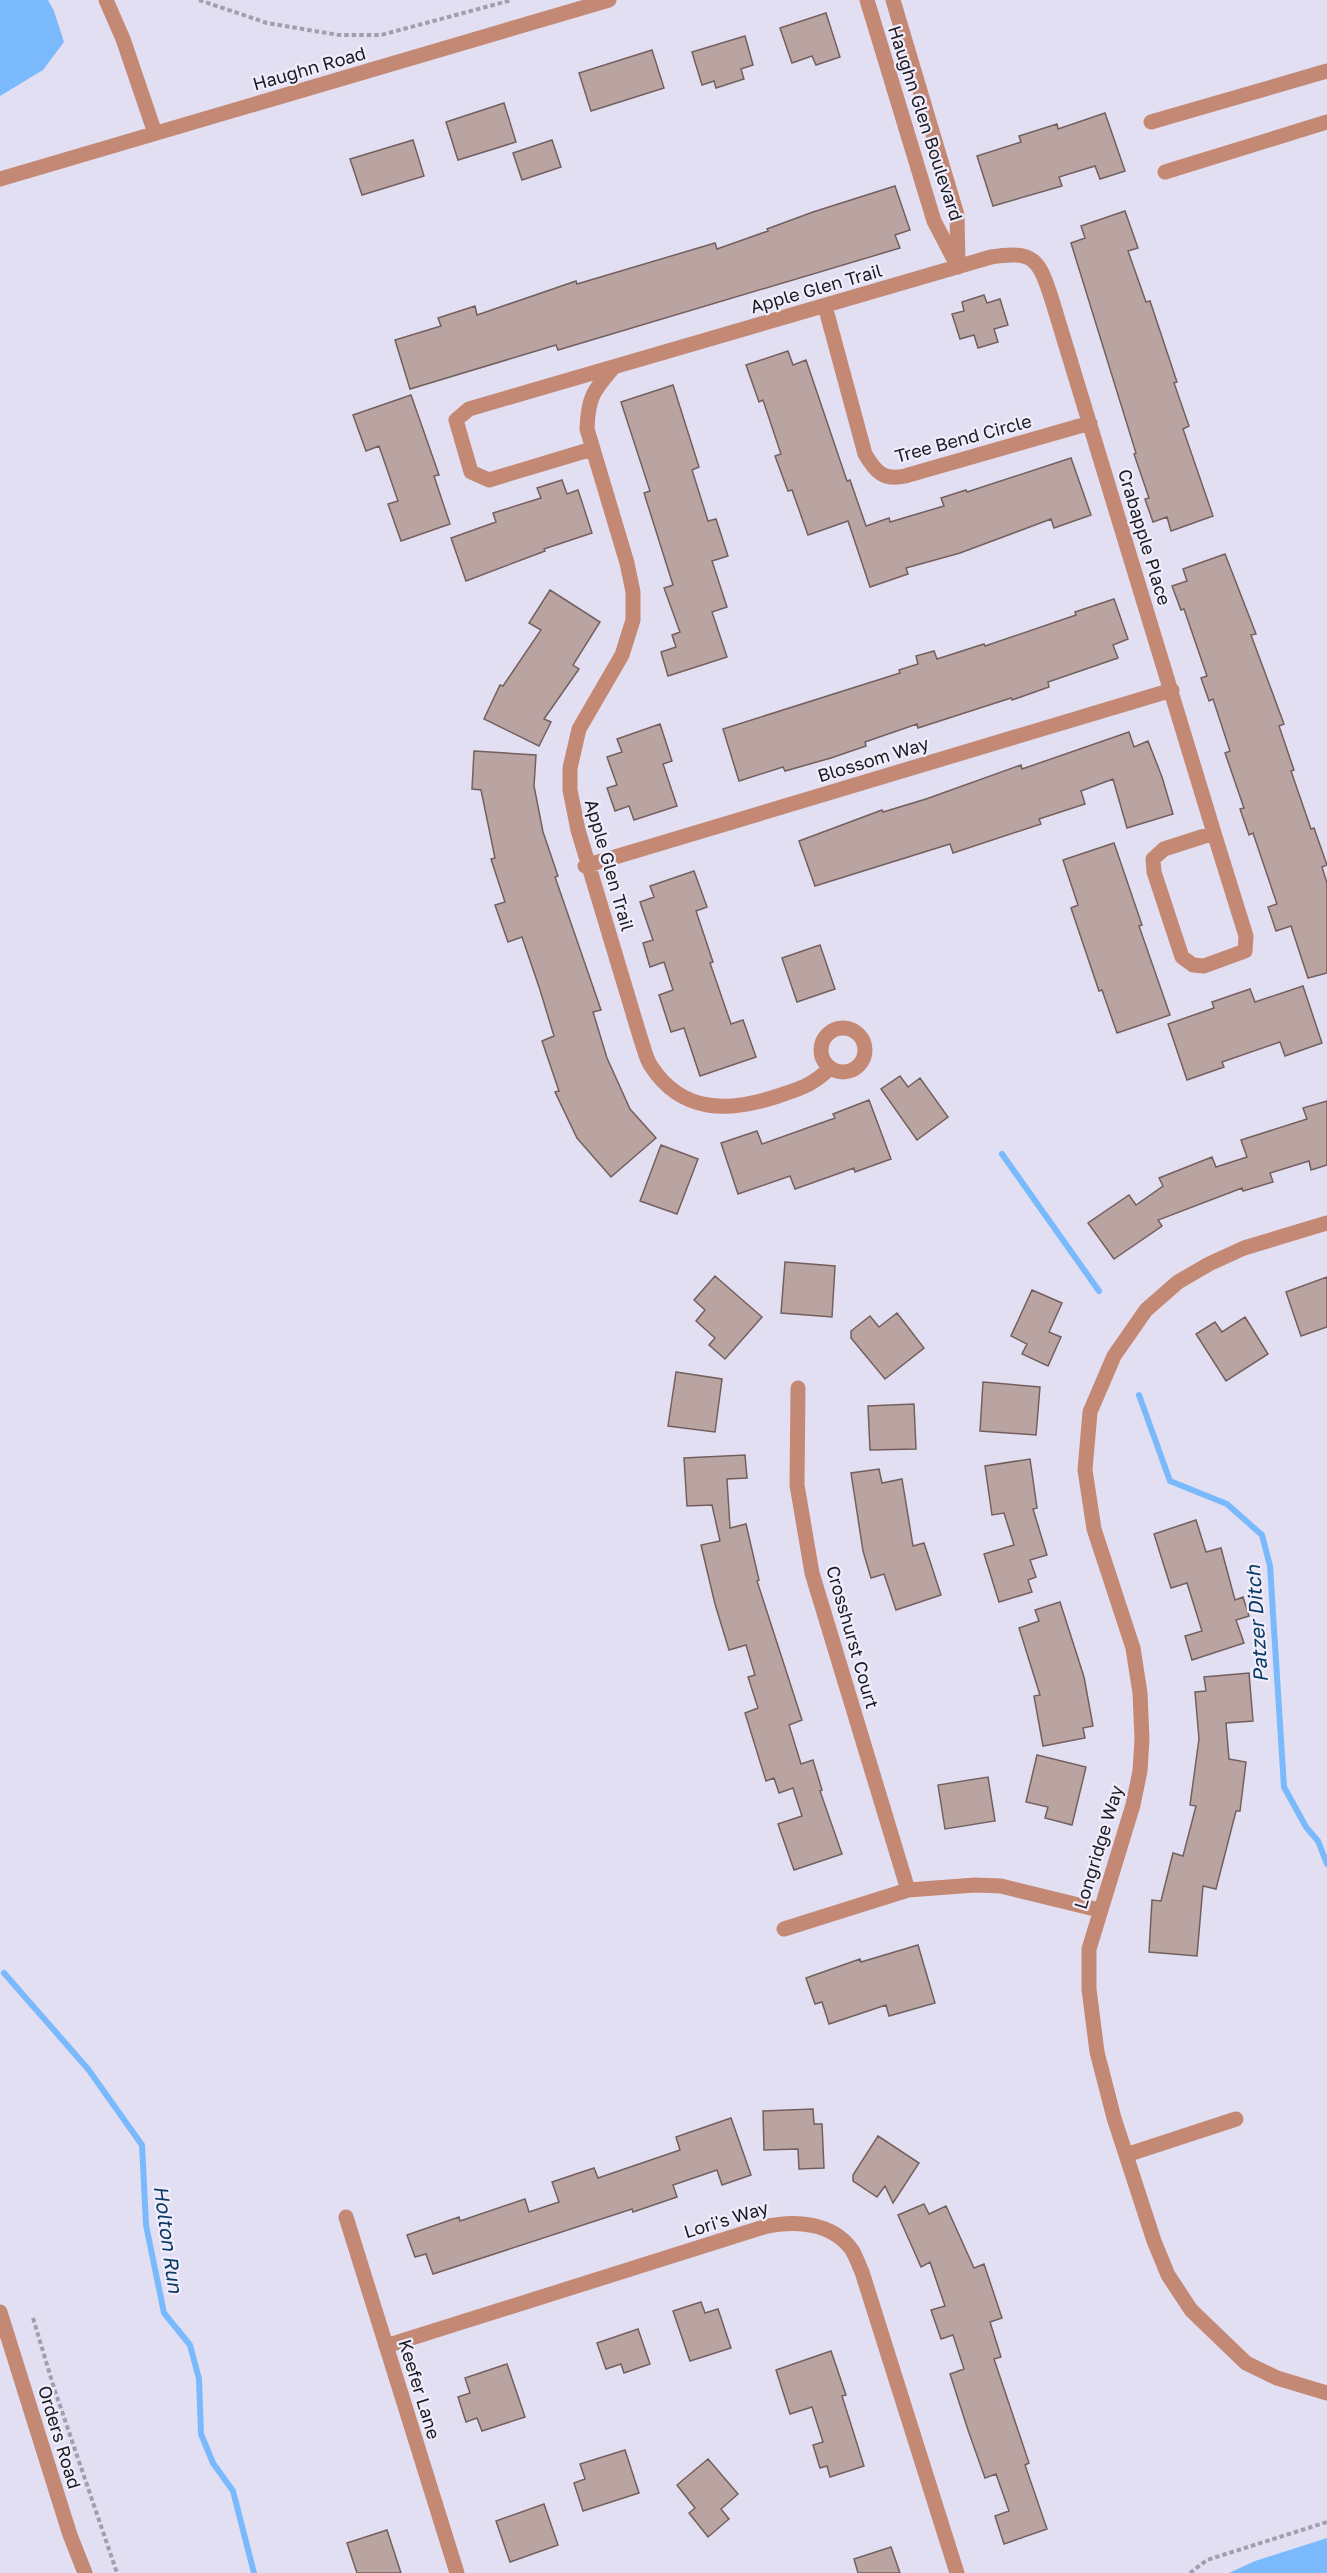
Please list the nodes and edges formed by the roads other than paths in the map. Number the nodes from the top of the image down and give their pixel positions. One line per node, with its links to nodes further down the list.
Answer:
1 (106, 0): 11 (street)
2 (609, 0): 11 (street, Haughn Road)
3 (867, 0): 5 (street, Haughn Glen Boulevard)
4 (894, 5): 5 (street); 7 (street, Haughn Glen Boulevard)
5 (872, 17): 8 (street, Haughn Glen Boulevard)
6 (1327, 71): 9 (street)
7 (916, 77): 8 (street); 15 (street, Haughn Glen Boulevard)
8 (892, 84): 15 (street, Haughn Glen Boulevard)
9 (1151, 122)
10 (1327, 122): 12 (street)
11 (155, 133): 13 (street, Haughn Road)
12 (1165, 172)
13 (0, 178)
14 (1030, 257): 15 (street, Apple Glen Trail); 18 (street, Crabapple Place)
15 (958, 267): 16 (street, Apple Glen Trail)
16 (825, 306): 17 (street, Apple Glen Trail); 18 (street, Tree Bend Circle)
17 (614, 368): 19 (street, Apple Glen Trail); 19 (street, Apple Glen Trail)
18 (1090, 423): 20 (street, Crabapple Place)
19 (592, 449): 22 (street, Apple Glen Trail)
20 (1172, 690): 21 (street, Crabapple Place); 22 (street, Blossom Way)
21 (1214, 833): 21 (street, Crabapple Place)
22 (587, 866): 23 (street, Apple Glen Trail)
23 (830, 1068)
24 (1327, 1223): 27 (street, Longridge Way)
25 (798, 1388): 26 (street, Crosshurst Court)
26 (908, 1890): 27 (street); 28 (street)
27 (1099, 1910): 30 (street, Longridge Way)
28 (784, 1929)
29 (1236, 2119): 30 (street)
30 (1126, 2155): 34 (street, Longridge Way)
31 (346, 2217): 33 (street, Keefer Lane)
32 (0, 2313): 35 (street, Orders Road)
33 (386, 2346): 36 (street, Keefer Lane); 37 (street, Lori's Way)
34 (1327, 2392)
35 (85, 2573)
36 (457, 2573)
37 (957, 2573)

